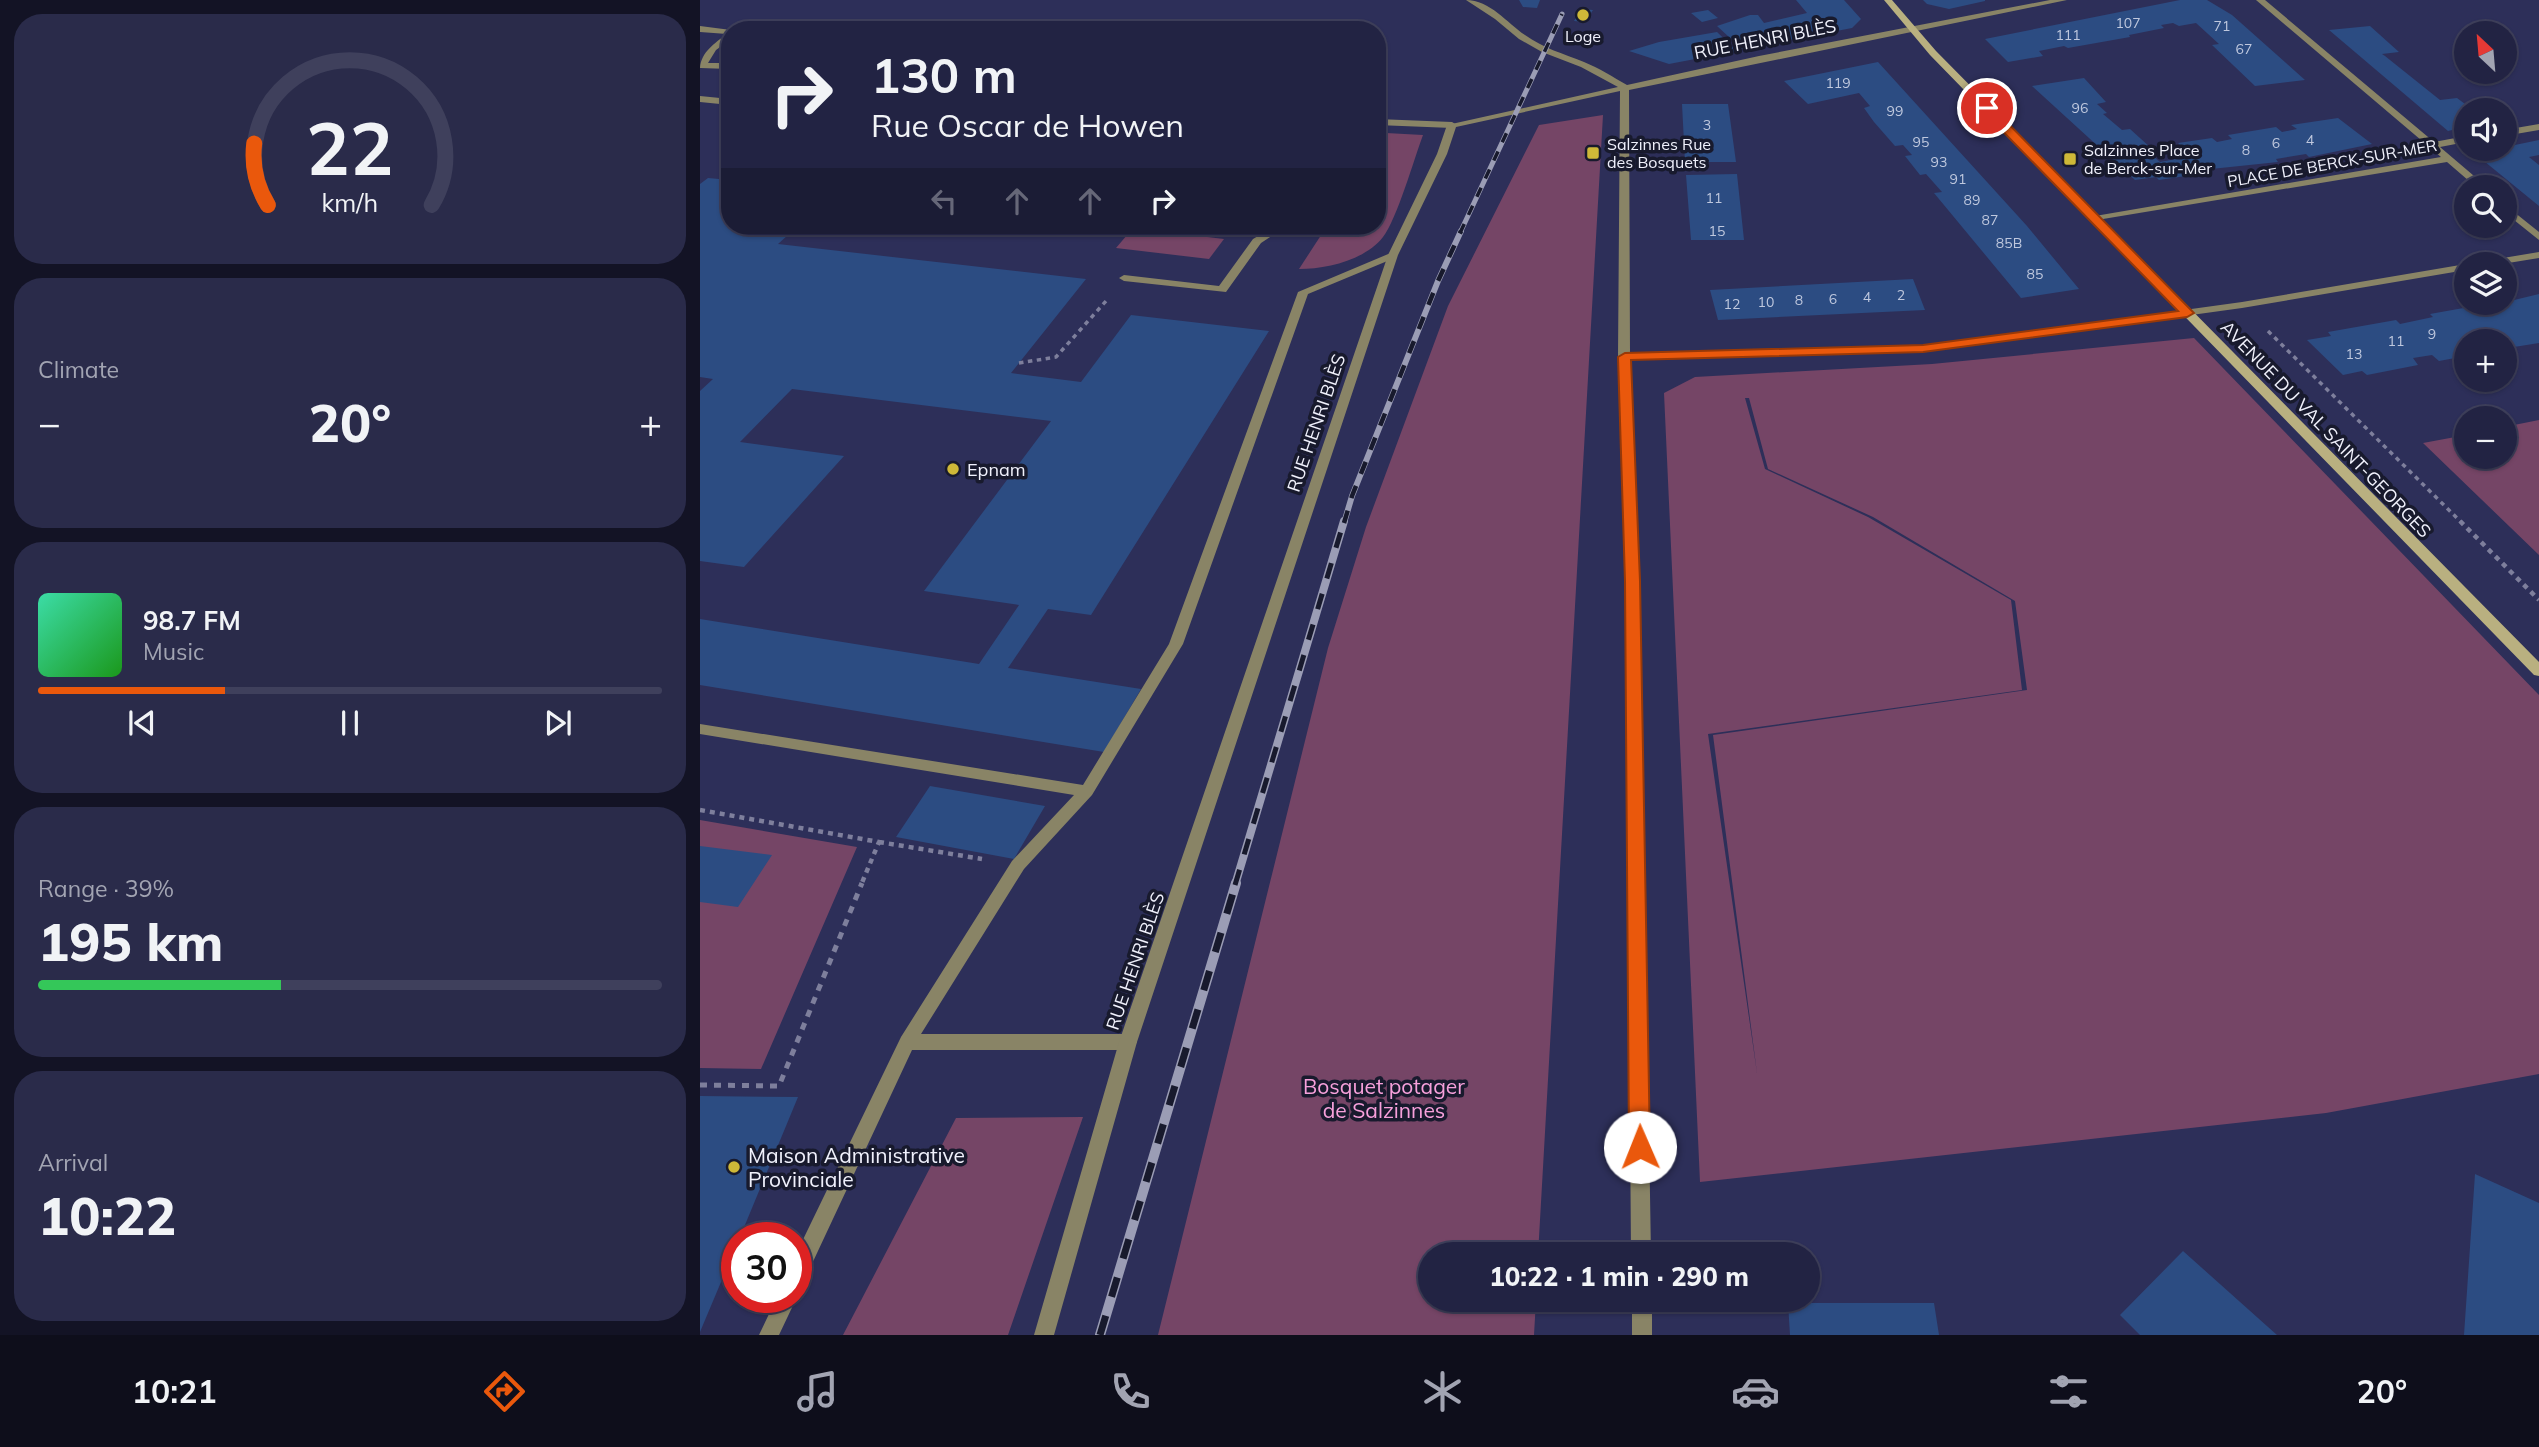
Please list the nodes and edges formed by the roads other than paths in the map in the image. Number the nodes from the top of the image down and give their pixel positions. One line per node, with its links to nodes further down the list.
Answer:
1 (1470, 0): 13 (street)
2 (1888, 0): 6 (main road, AVENUE DU VAL SAINT-GEORGES)
3 (2063, 0): 6 (street, RUE HENRI BLÈS)
4 (2260, 0): 21 (street)
5 (700, 29): 7 (street)
6 (1912, 29): 13 (street, RUE HENRI BLÈS); 25 (main road, AVENUE DU VAL SAINT-GEORGES)
7 (721, 32)
8 (721, 41): 10 (street)
9 (700, 47): 10 (street)
10 (713, 48): 11 (street)
11 (701, 64): 12 (street)
12 (721, 65)
13 (1625, 87): 17 (street, RUE HENRI BLÈS); 36 (street)
14 (700, 99): 15 (street)
15 (721, 101)
16 (1386, 122): 17 (street)
17 (1452, 125): 30 (street, RUE HENRI BLÈS)
18 (2539, 127): 19 (street)
19 (2517, 131)
20 (2454, 141): 21 (street)
21 (2434, 145): 22 (street)
22 (2449, 159): 23 (street, PLACE DE BERCK-SUR-MER); 25 (street, PLACE DE BERCK-SUR-MER)
23 (2468, 175)
24 (2517, 218): 28 (street)
25 (2095, 219): 35 (main road, AVENUE DU VAL SAINT-GEORGES)
26 (1258, 235): 29 (street)
27 (1267, 235): 29 (street)
28 (2539, 237)
29 (1257, 241): 34 (street)
30 (1393, 255): 39 (street); 41 (street, RUE HENRI BLÈS)
31 (2539, 255): 32 (street)
32 (2517, 259)
33 (2454, 270): 35 (street)
34 (1124, 278)
35 (2187, 313): 36 (street); 37 (main road, AVENUE DU VAL SAINT-GEORGES)
36 (1625, 357): 43 (street)
37 (2539, 671)
38 (700, 729): 39 (street)
39 (1087, 791): 40 (street)
40 (907, 1042): 41 (street); 42 (street)
41 (1128, 1042): 47 (street, RUE HENRI BLÈS)
42 (812, 1242)
43 (1641, 1242)
44 (1642, 1312): 48 (street)
45 (779, 1313): 46 (street)
46 (769, 1335)
47 (1044, 1335)
48 (1642, 1335)

